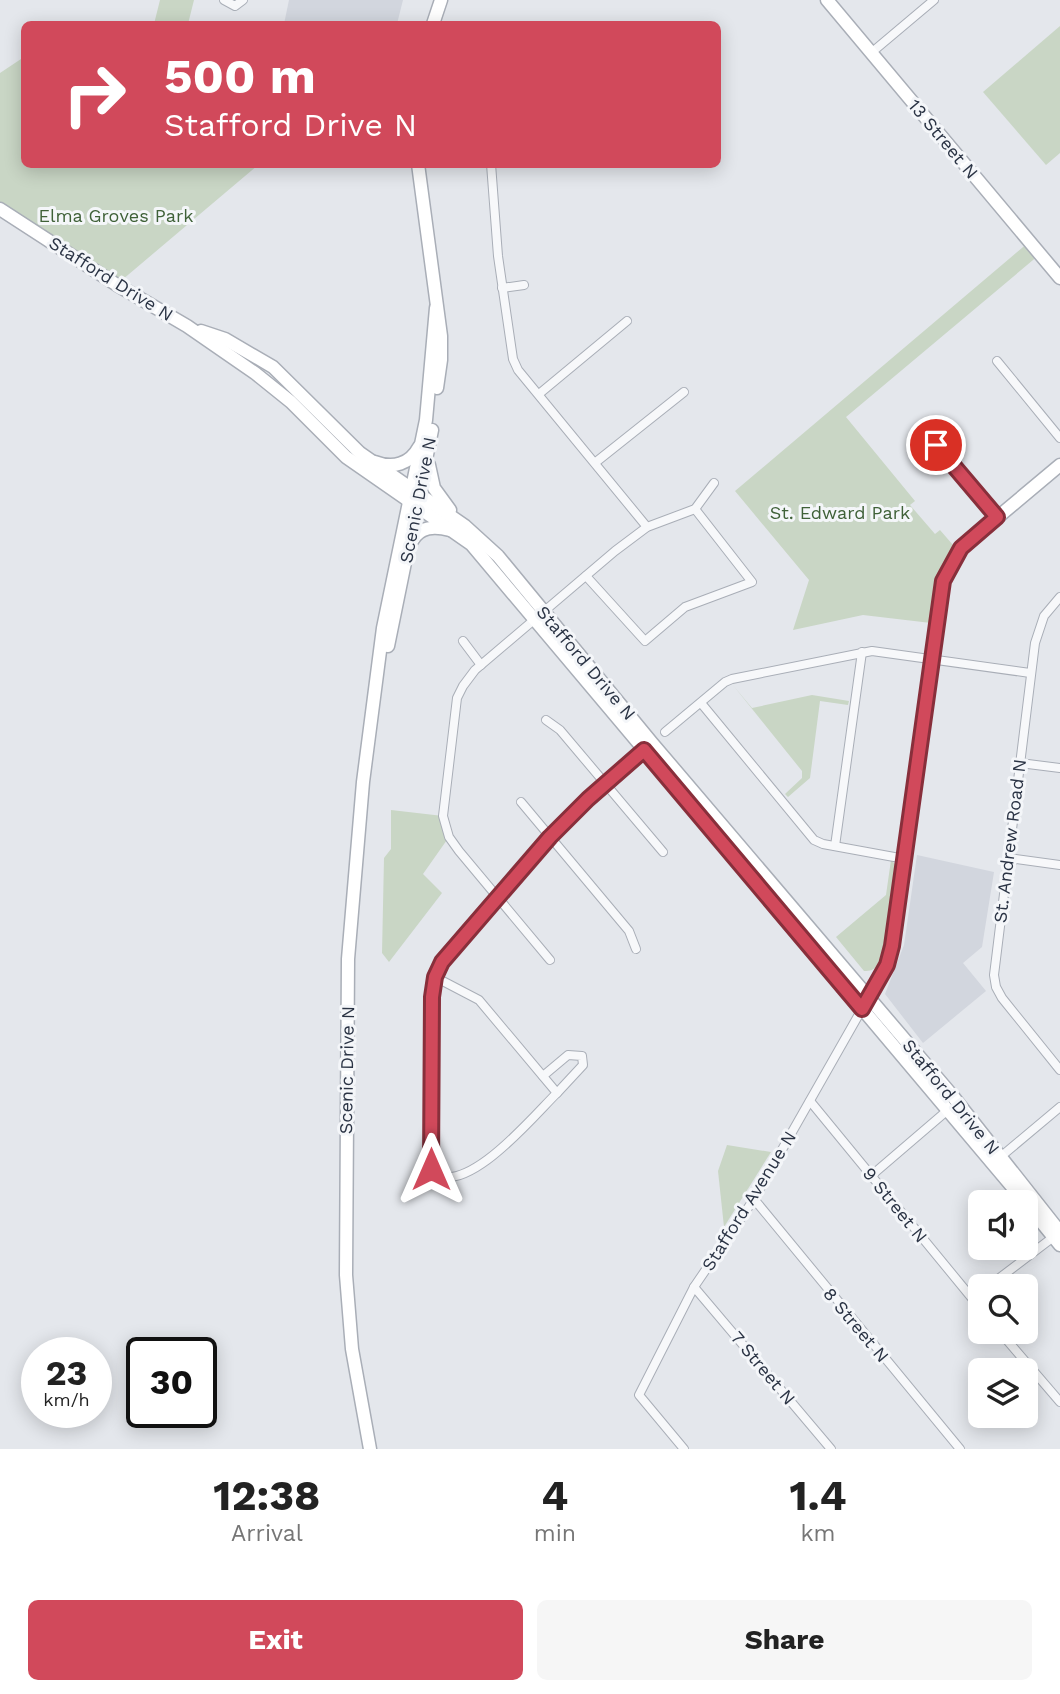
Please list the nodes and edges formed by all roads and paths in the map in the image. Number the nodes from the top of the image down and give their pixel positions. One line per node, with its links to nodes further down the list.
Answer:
1 (224, 0): 2 (street)
2 (243, 0)
3 (441, 0): 7 (main road)
4 (447, 0): 8 (main road)
5 (827, 0): 9 (main road, 13 Street N)
6 (934, 0): 9 (street)
7 (434, 21)
8 (441, 21)
9 (871, 53): 13 (main road, 13 Street N)
10 (418, 168): 23 (main road, Scenic Drive N)
11 (491, 168): 15 (street)
12 (0, 209): 17 (main road, Stafford Drive N)
13 (1060, 278)
14 (524, 285): 15 (street)
15 (502, 288): 20 (street)
16 (627, 321): 20 (street)
17 (187, 326): 24 (main road, Stafford Drive N); 28 (main road, Stafford Drive N)
18 (997, 361): 22 (street)
19 (684, 392): 25 (street)
20 (539, 394): 25 (street)
21 (921, 427): 30 (street)
22 (1060, 438)
23 (425, 445): 24 (main road); 28 (main road, Scenic Drive N); 32 (main road)
24 (360, 453): 28 (main road, Stafford Drive N)
25 (596, 462): 31 (street)
26 (1060, 465): 30 (main road)
27 (714, 483): 29 (street)
28 (414, 498): 32 (main road, Stafford Drive N); 33 (main road, Scenic Drive N); 42 (main road, Scenic Drive N)
29 (695, 509): 31 (street); 34 (street)
30 (997, 517): 39 (main road)
31 (647, 527): 34 (street)
32 (461, 529): 33 (main road); 36 (main road, Stafford Drive N)
33 (408, 551): 42 (main road, Scenic Drive N)
34 (586, 576): 36 (street)
35 (1060, 597): 41 (street, St. Andrew Road N)
36 (539, 616): 40 (street); 46 (main road, Stafford Drive N)
37 (463, 641): 40 (street)
38 (862, 652): 39 (street); 43 (street); 52 (street)
39 (933, 659): 41 (street); 55 (main road)
40 (481, 665): 57 (street)
41 (1030, 673): 47 (street, St. Andrew Road N)
42 (376, 690): 81 (main road, Scenic Drive N)
43 (701, 703): 45 (street); 52 (street)
44 (546, 720): 49 (street)
45 (665, 732)
46 (648, 747): 49 (street); 61 (main road, Stafford Drive N); 63 (main road, Stafford Drive N)
47 (1020, 763): 48 (street); 54 (street, St. Andrew Road N)
48 (1060, 768)
49 (605, 783): 51 (street); 53 (street)
50 (521, 802): 51 (street)
51 (550, 837): 57 (street); 58 (street)
52 (835, 846): 55 (street)
53 (663, 852)
54 (1008, 858): 56 (street); 64 (street, St. Andrew Road N)
55 (905, 859): 60 (main road)
56 (1060, 865)
57 (498, 898): 59 (street); 62 (street)
58 (636, 949)
59 (550, 960)
60 (887, 965): 61 (main road); 63 (main road)
61 (846, 971): 63 (main road, Stafford Drive N)
62 (435, 977): 65 (street); 66 (street)
63 (866, 1004): 67 (street, Stafford Avenue N); 68 (main road, Stafford Drive N)
64 (1060, 1070)
65 (544, 1076): 66 (street); 66 (street)
66 (557, 1093)
67 (810, 1101): 71 (street, 9 Street N); 73 (street, Stafford Avenue N)
68 (953, 1106): 70 (main road, Stafford Drive N); 71 (street)
69 (1060, 1107): 70 (street)
70 (997, 1160): 72 (main road, Stafford Drive N); 75 (main road, Stafford Drive N)
71 (872, 1175): 78 (street, 9 Street N)
72 (1017, 1190)
73 (754, 1199): 77 (street, Stafford Avenue N); 84 (street, 8 Street N)
74 (1038, 1216): 75 (main road, Stafford Drive N)
75 (1058, 1236): 76 (street)
76 (1006, 1274)
77 (694, 1287): 82 (street, Stafford Avenue N); 83 (street, 7 Street N)
78 (968, 1294)
79 (1010, 1344): 80 (street)
80 (1060, 1402)
81 (370, 1449)
82 (684, 1449)
83 (831, 1449)
84 (960, 1449)

